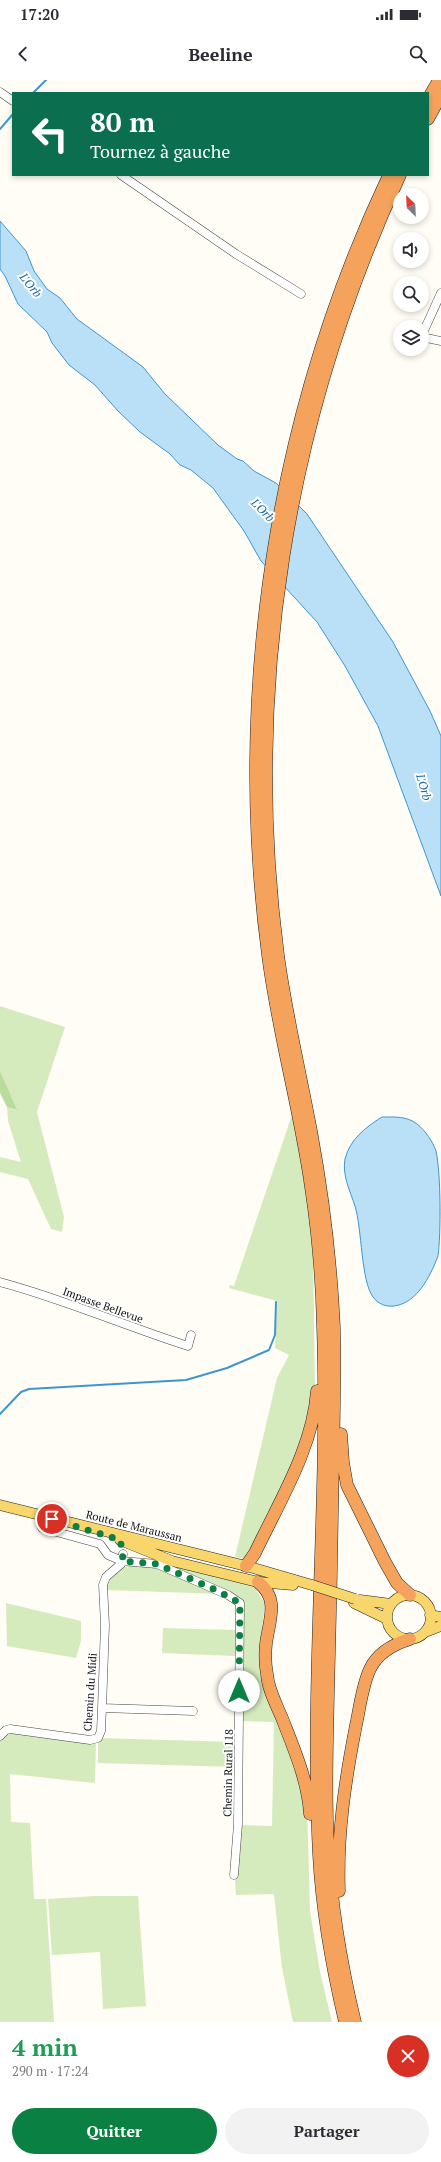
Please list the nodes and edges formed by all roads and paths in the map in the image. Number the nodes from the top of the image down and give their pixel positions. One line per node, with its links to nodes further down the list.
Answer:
1 (438, 80): 4 (highway)
2 (0, 92): 5 (street)
3 (441, 95): 6 (highway)
4 (429, 97)
5 (12, 100)
6 (429, 117)
7 (122, 176): 11 (street)
8 (389, 176): 15 (highway)
9 (400, 176): 15 (highway)
10 (441, 293): 12 (street)
11 (301, 294)
12 (429, 320)
13 (429, 338): 14 (street)
14 (441, 341)
15 (296, 461): 17 (highway)
16 (0, 1282): 18 (street, Impasse Bellevue)
17 (328, 1324): 25 (highway); 28 (highway); 40 (highway); 42 (highway)
18 (191, 1335)
19 (0, 1506): 20 (main road)
20 (38, 1515): 22 (main road, Route de Maraussan); 25 (main road, Route de Maraussan)
21 (42, 1528): 24 (street)
22 (120, 1540): 23 (main road, Route de Maraussan); 24 (street)
23 (133, 1545): 24 (street, Chemin du Midi); 26 (main road, Route de Maraussan)
24 (123, 1557): 37 (street, Chemin du Midi); 41 (street, Chemin Rural 118)
25 (246, 1566): 27 (main road, Route de Maraussan)
26 (258, 1582): 27 (main road, Route de Maraussan); 40 (highway)
27 (311, 1588): 29 (main road, Route de Maraussan, bridge)
28 (410, 1595): 30 (main road); 31 (main road)
29 (354, 1601): 30 (main road, Route de Maraussan); 33 (main road, Route de Maraussan)
30 (391, 1604): 33 (main road)
31 (430, 1615): 32 (main road); 35 (main road)
32 (441, 1617)
33 (387, 1619): 36 (main road)
34 (441, 1626): 35 (main road)
35 (425, 1632): 36 (main road)
36 (410, 1639): 42 (highway)
37 (102, 1708): 38 (street); 39 (street, Chemin du Midi)
38 (193, 1711)
39 (0, 1736)
40 (319, 1856): 43 (highway)
41 (234, 1875)
42 (340, 1944): 44 (highway)
43 (345, 2022)
44 (355, 2022)

